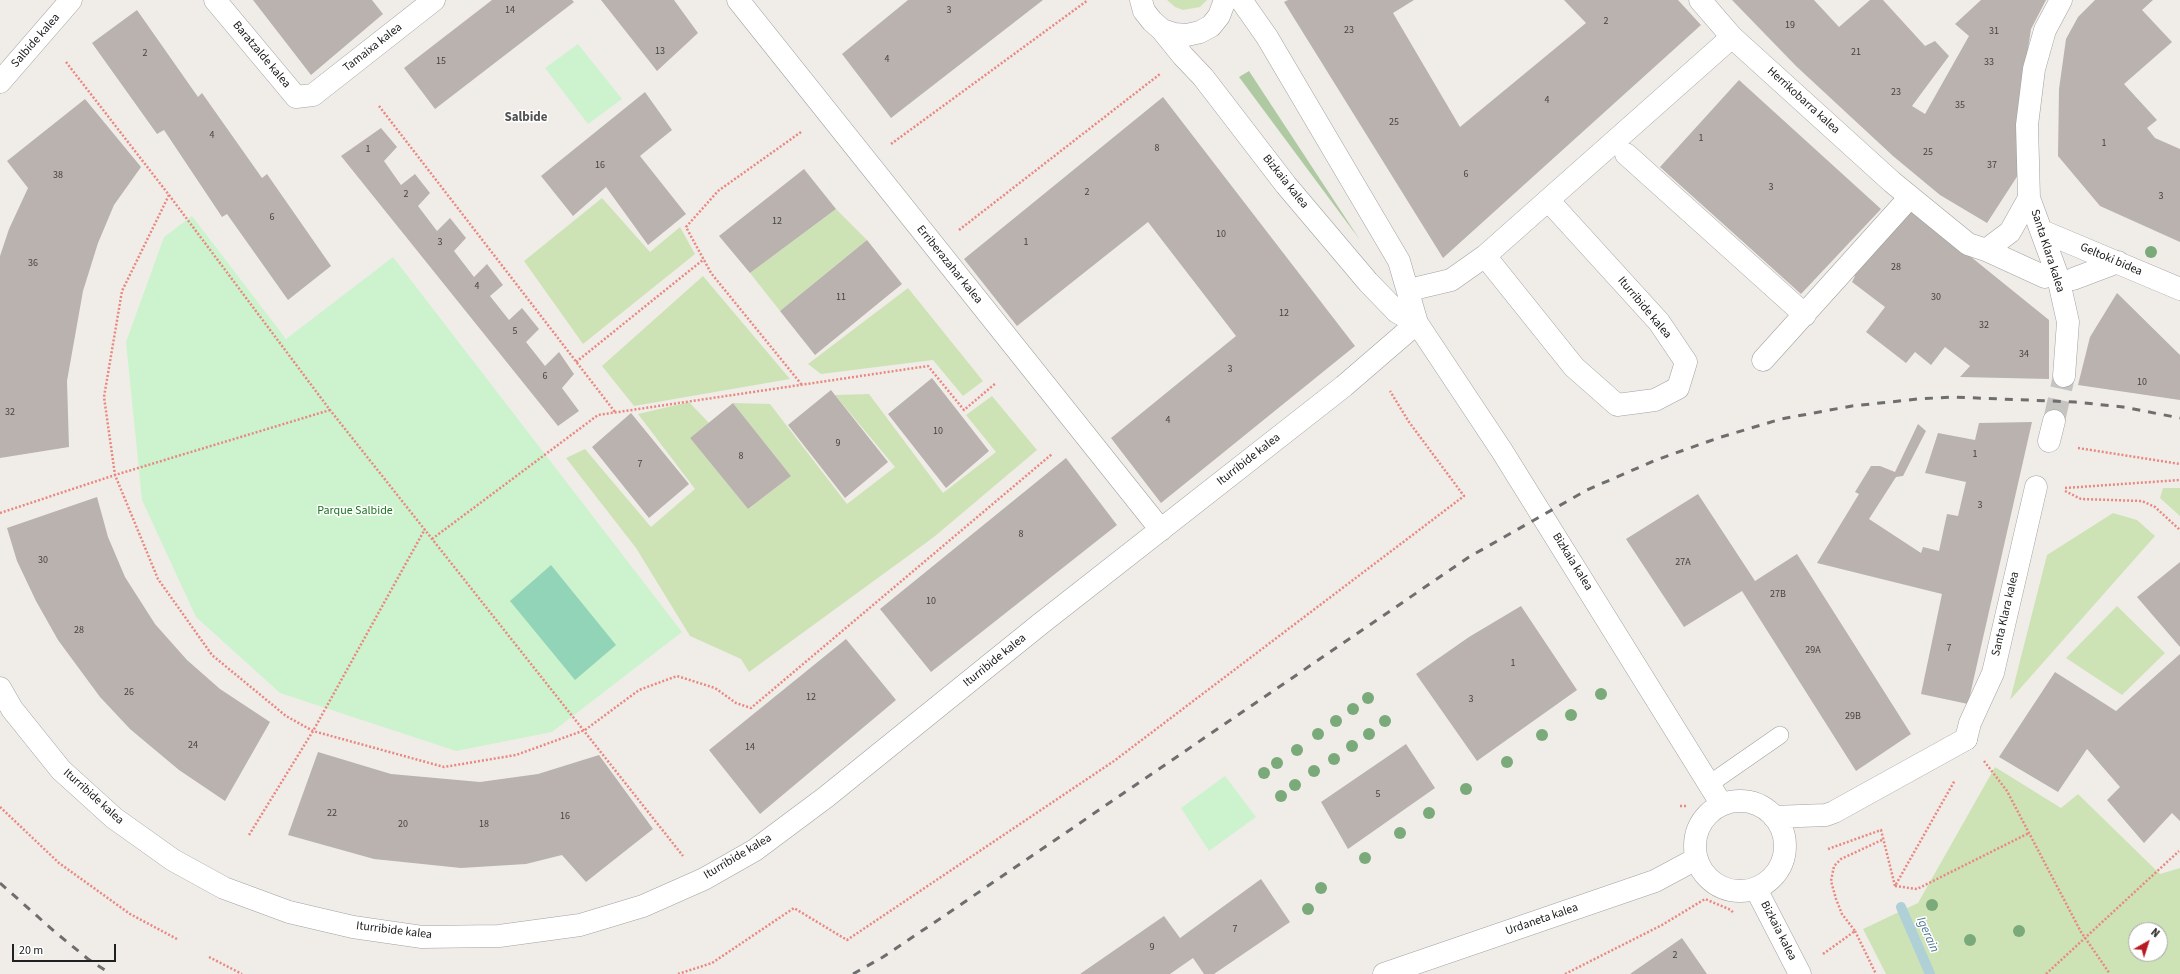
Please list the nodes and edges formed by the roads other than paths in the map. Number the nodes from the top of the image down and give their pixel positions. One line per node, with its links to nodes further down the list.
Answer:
1 (71, 0): 11 (street, Salbide kalea)
2 (215, 0): 12 (street, Baratzalde kalea)
3 (434, 0): 12 (street, Tamaixa kalea)
4 (738, 0): 30 (street, Erriberazahar kalea)
5 (1141, 0): 9 (street, Bizkaia kalea)
6 (1700, 0): 10 (street, Herrikobarra kalea)
7 (2061, 0): 15 (street)
8 (1232, 1): 9 (street); 24 (street, Bizkaia kalea)
9 (1162, 30): 26 (street, Bizkaia kalea)
10 (1732, 37): 14 (street, Herrikobarra kalea); 16 (street)
11 (0, 82)
12 (313, 95)
13 (1626, 154): 25 (street)
14 (1910, 197): 18 (street, Herrikobarra kalea); 25 (street)
15 (2029, 198): 17 (street, Santa Klara kalea); 18 (street)
16 (1548, 200): 19 (street); 19 (street, Iturribide kalea)
17 (2042, 231): 20 (street, Geltoki bidea); 28 (street, Santa Klara kalea)
18 (1986, 250): 21 (street, Herrikobarra kalea)
19 (1485, 256): 24 (street)
20 (2118, 262): 22 (street); 23 (street, Geltoki bidea)
21 (2045, 278)
22 (2073, 279)
23 (2180, 289)
24 (1409, 290): 26 (street, Bizkaia kalea)
25 (1805, 315): 27 (street)
26 (1417, 323): 30 (street, Iturribide kalea); 33 (street, Bizkaia kalea)
27 (1763, 360)
28 (2064, 376)
29 (2036, 487): 35 (street, Santa Klara kalea)
30 (1162, 530): 31 (street, Iturribide kalea)
31 (0, 688)
32 (1780, 735): 33 (lane)
33 (1708, 785): 34 (street, Bizkaia kalea)
34 (1722, 804): 35 (street); 36 (street)
35 (1774, 817): 37 (street)
36 (1696, 859): 37 (street); 39 (street, Urdaneta kalea)
37 (1756, 889): 38 (street, Bizkaia kalea)
38 (1799, 973)
39 (1384, 974)

